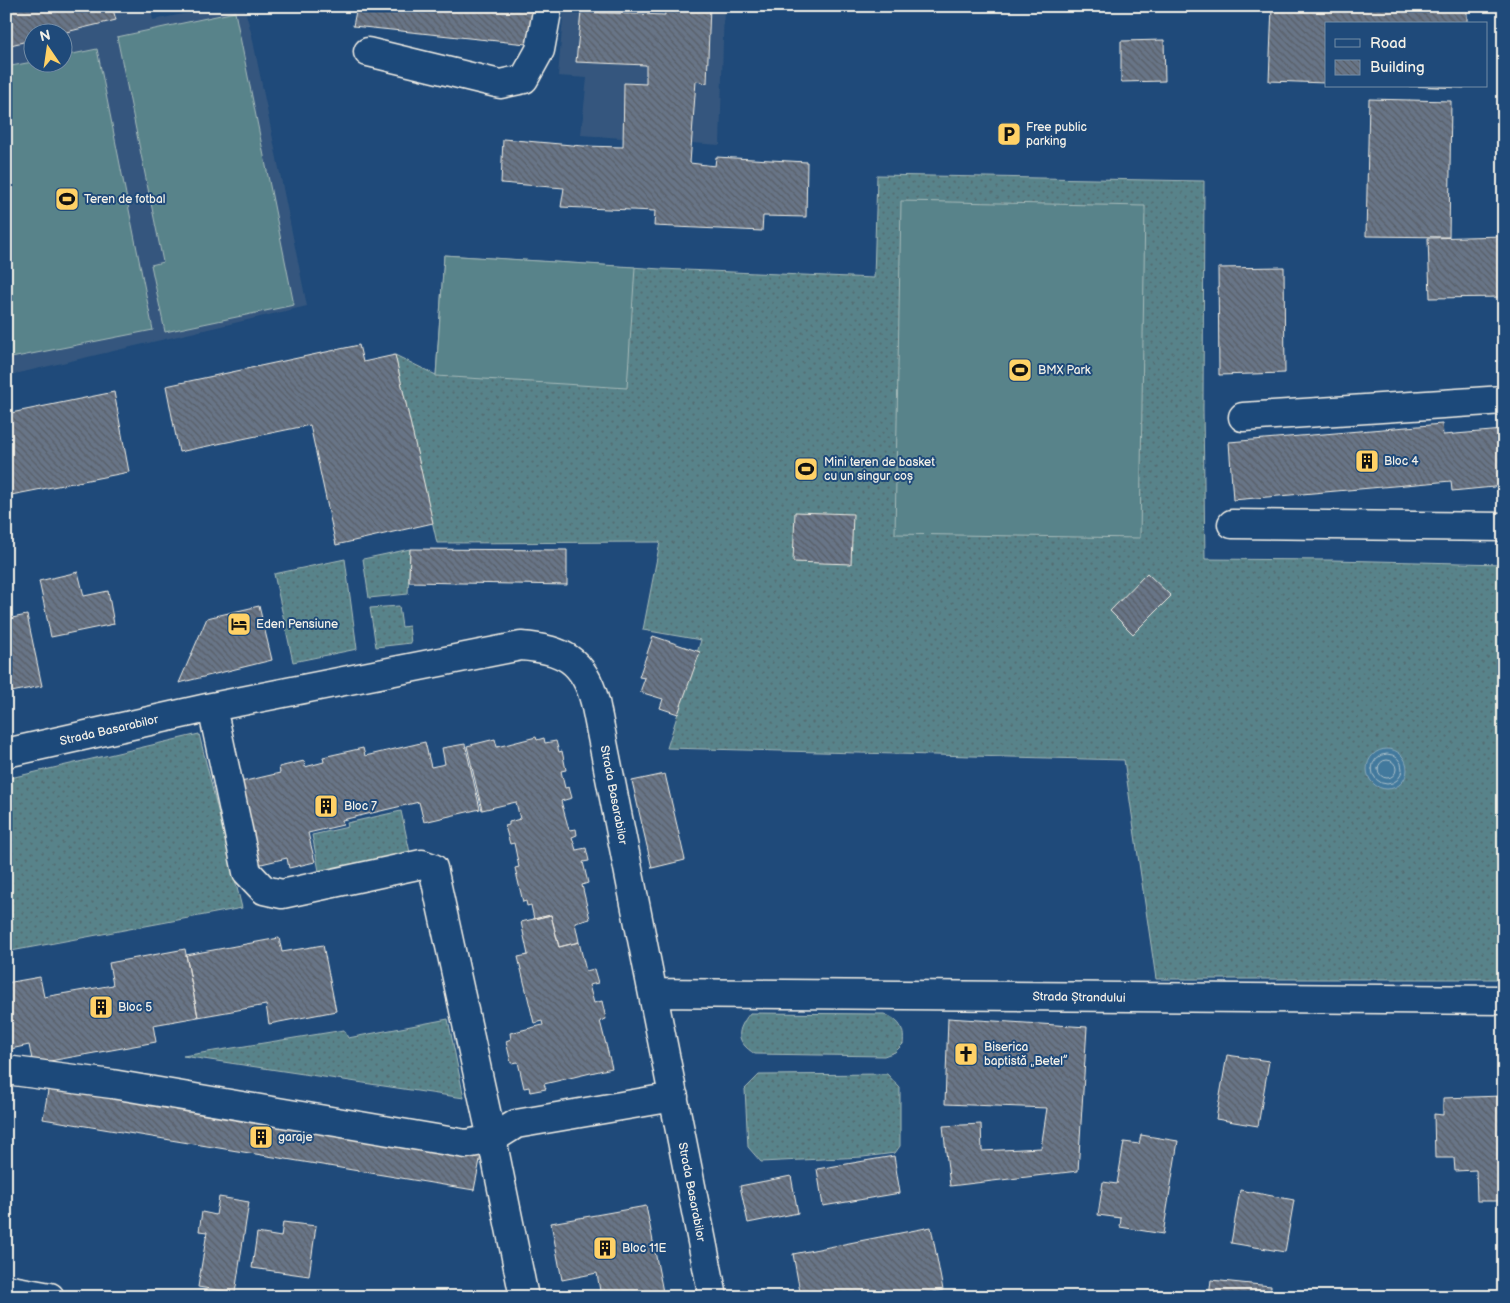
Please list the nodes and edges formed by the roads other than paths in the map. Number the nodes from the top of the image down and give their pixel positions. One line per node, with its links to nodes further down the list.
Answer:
1 (548, 6): 2 (street)
2 (368, 52)
3 (1504, 400): 4 (street)
4 (1243, 417)
5 (1232, 524): 6 (street)
6 (1504, 527)
7 (212, 707): 8 (street, Strada Basarabilor); 9 (street, Strada Basarabilor); 13 (street)
8 (6, 753)
9 (654, 993): 10 (street, Strada Ștrandului); 12 (street, Strada Basarabilor)
10 (1504, 1000)
11 (6, 1070): 13 (street)
12 (674, 1097): 13 (street); 17 (street, Strada Basarabilor)
13 (492, 1138): 16 (street)
14 (6, 1289): 15 (street)
15 (50, 1297)
16 (524, 1297)
17 (713, 1297)

